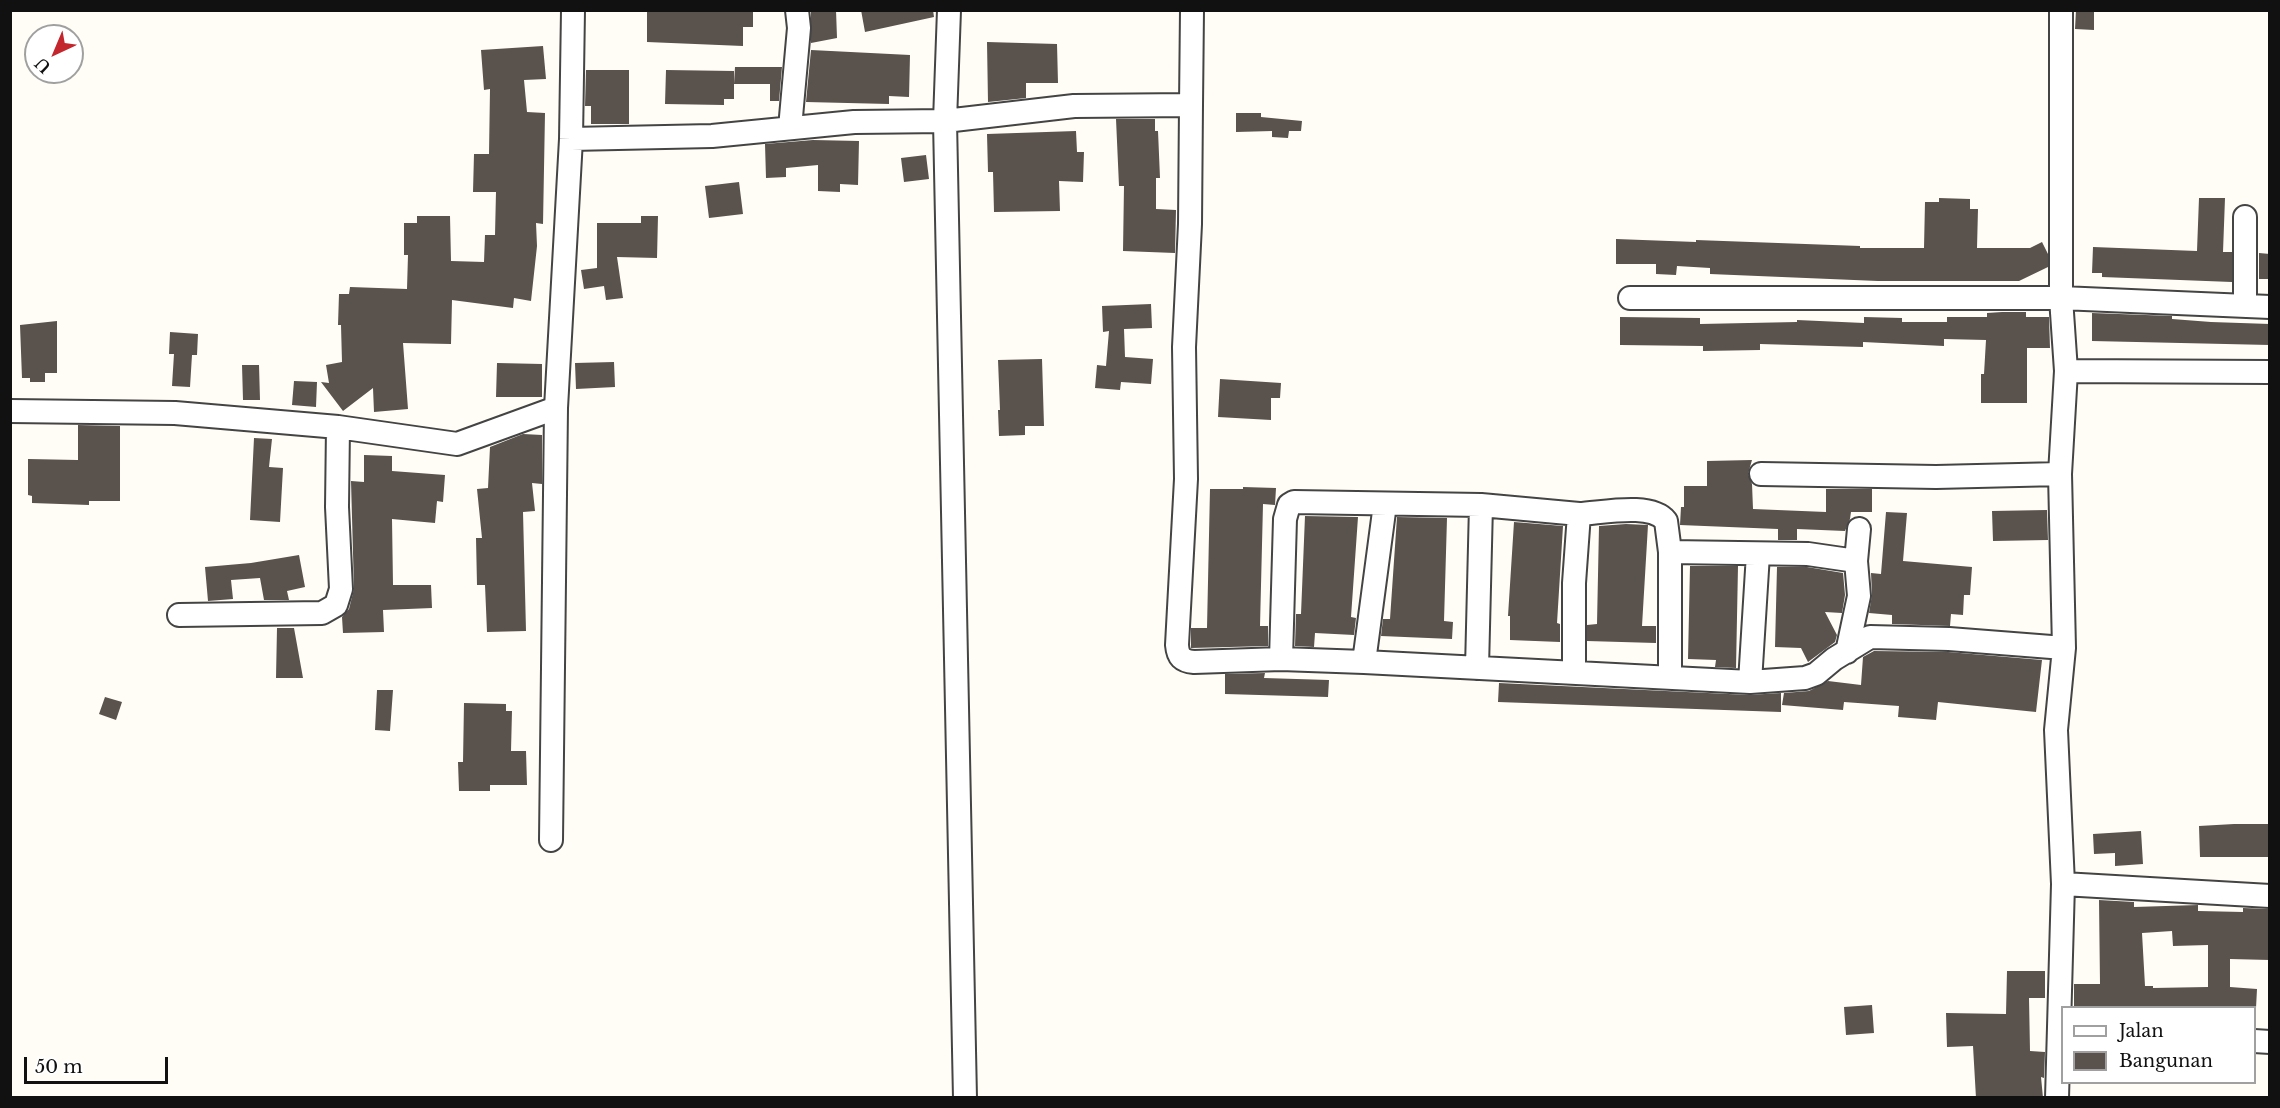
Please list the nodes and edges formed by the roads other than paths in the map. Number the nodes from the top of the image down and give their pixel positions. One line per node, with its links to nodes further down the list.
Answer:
1 (573, 10): 9 (street)
2 (797, 10): 8 (street)
3 (949, 10): 7 (street)
4 (1192, 10): 6 (street)
5 (2061, 10): 12 (street)
6 (1191, 105): 7 (street); 32 (street)
7 (945, 121): 8 (street); 43 (street)
8 (790, 128): 9 (street)
9 (571, 139): 17 (street)
10 (2246, 217): 13 (street)
11 (1630, 298): 12 (street)
12 (2061, 298): 13 (street); 15 (street)
13 (2246, 306): 14 (street)
14 (2270, 307)
15 (2066, 371): 16 (street); 21 (street)
16 (2270, 372)
17 (556, 408): 19 (street); 38 (street)
18 (10, 411): 19 (street)
19 (338, 428): 29 (street)
20 (1761, 474): 21 (street)
21 (2060, 474): 30 (street)
22 (1385, 504): 23 (street); 32 (street); 33 (street)
23 (1481, 505): 24 (street); 34 (street)
24 (1579, 514): 26 (street); 35 (street)
25 (1859, 529): 28 (street)
26 (1670, 552): 27 (street); 36 (street)
27 (1758, 554): 28 (street); 37 (street)
28 (1856, 561): 31 (street)
29 (179, 615)
30 (2064, 648): 31 (street); 39 (street)
31 (1847, 652): 37 (street)
32 (1281, 659): 33 (street)
33 (1364, 662): 34 (street)
34 (1477, 668): 35 (street)
35 (1574, 673): 36 (street)
36 (1670, 676): 37 (street)
37 (1750, 682)
38 (551, 840)
39 (2063, 884): 40 (street); 41 (street)
40 (2270, 896)
41 (2061, 1006)
42 (2061, 1037): 44 (street)
43 (965, 1098)
44 (2057, 1098)

